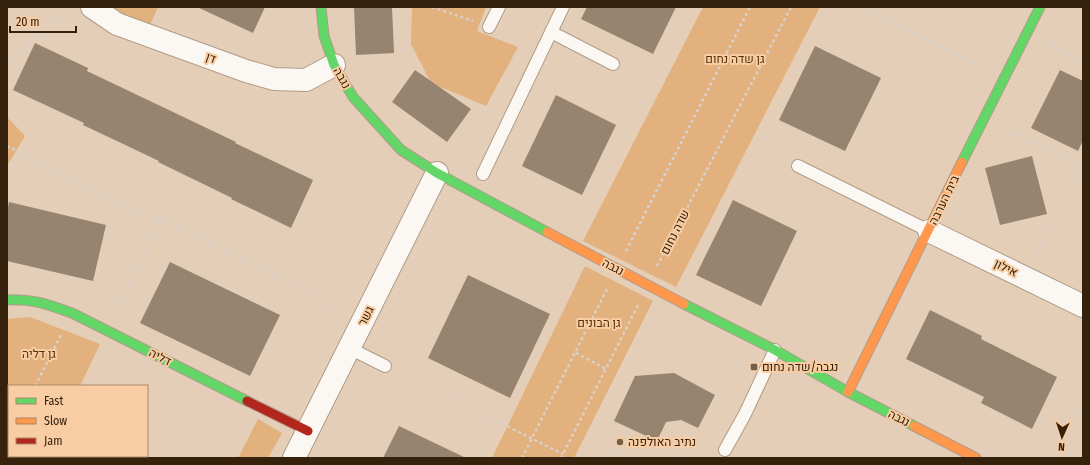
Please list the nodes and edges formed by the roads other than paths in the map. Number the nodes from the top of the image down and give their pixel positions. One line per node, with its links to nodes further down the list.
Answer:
1 (92, 7): 9 (street, דן)
2 (321, 7): 9 (street, נגבה)
3 (499, 7): 6 (lane)
4 (563, 7): 7 (lane)
5 (1040, 7): 13 (street, בית הערבה)
6 (489, 27)
7 (551, 32): 8 (lane); 12 (lane)
8 (613, 64)
9 (334, 65): 11 (street, נגבה)
10 (798, 166): 13 (lane)
11 (437, 173): 16 (street, גשר); 17 (street, נגבה)
12 (483, 174)
13 (928, 231): 15 (street, אילון); 19 (street, בית הערבה)
14 (7, 300): 20 (street, דליה)
15 (1083, 306)
16 (350, 348): 18 (lane); 20 (street, גשר)
17 (775, 350): 19 (street, נגבה); 21 (lane)
18 (385, 366)
19 (848, 392): 23 (street, נגבה)
20 (308, 431): 22 (street, גשר)
21 (724, 450)
22 (294, 458)
23 (976, 458)

